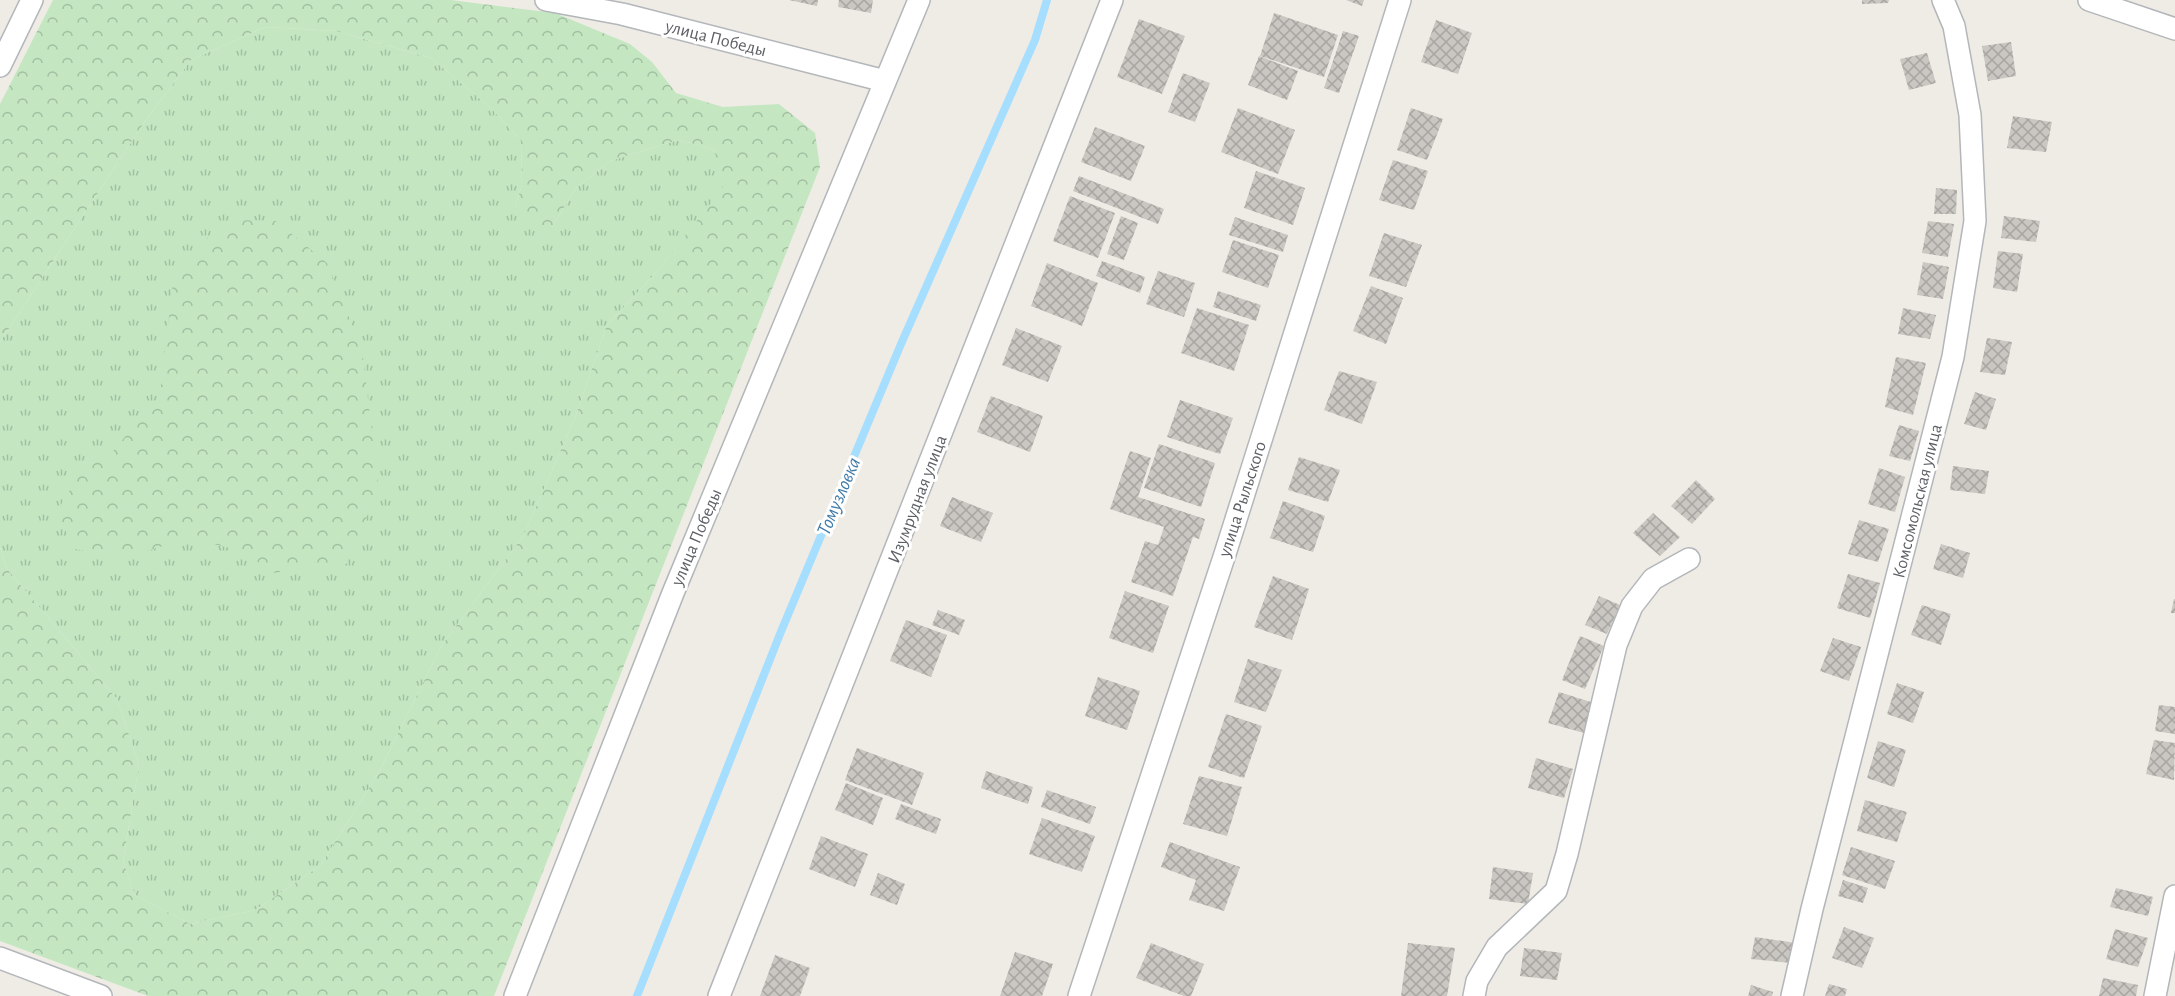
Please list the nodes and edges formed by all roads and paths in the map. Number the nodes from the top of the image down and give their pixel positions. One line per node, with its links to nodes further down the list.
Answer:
1 (32, 0): 9 (street)
2 (546, 0): 10 (street, улица Победы)
3 (919, 0): 10 (street, улица Победы)
4 (1112, 0): 16 (street, Изумрудная улица)
5 (1400, 0): 17 (street, улица Рыльского)
6 (1943, 0): 19 (street, Комсомольская улица)
7 (2089, 0): 8 (street)
8 (2175, 29)
9 (0, 66)
10 (885, 81): 15 (street, улица Победы)
11 (1689, 559): 18 (street)
12 (2175, 896): 20 (street)
13 (0, 958): 14 (street)
14 (100, 996)
15 (514, 996)
16 (718, 996)
17 (1079, 996)
18 (1474, 996)
19 (1792, 996)
20 (2155, 996)

